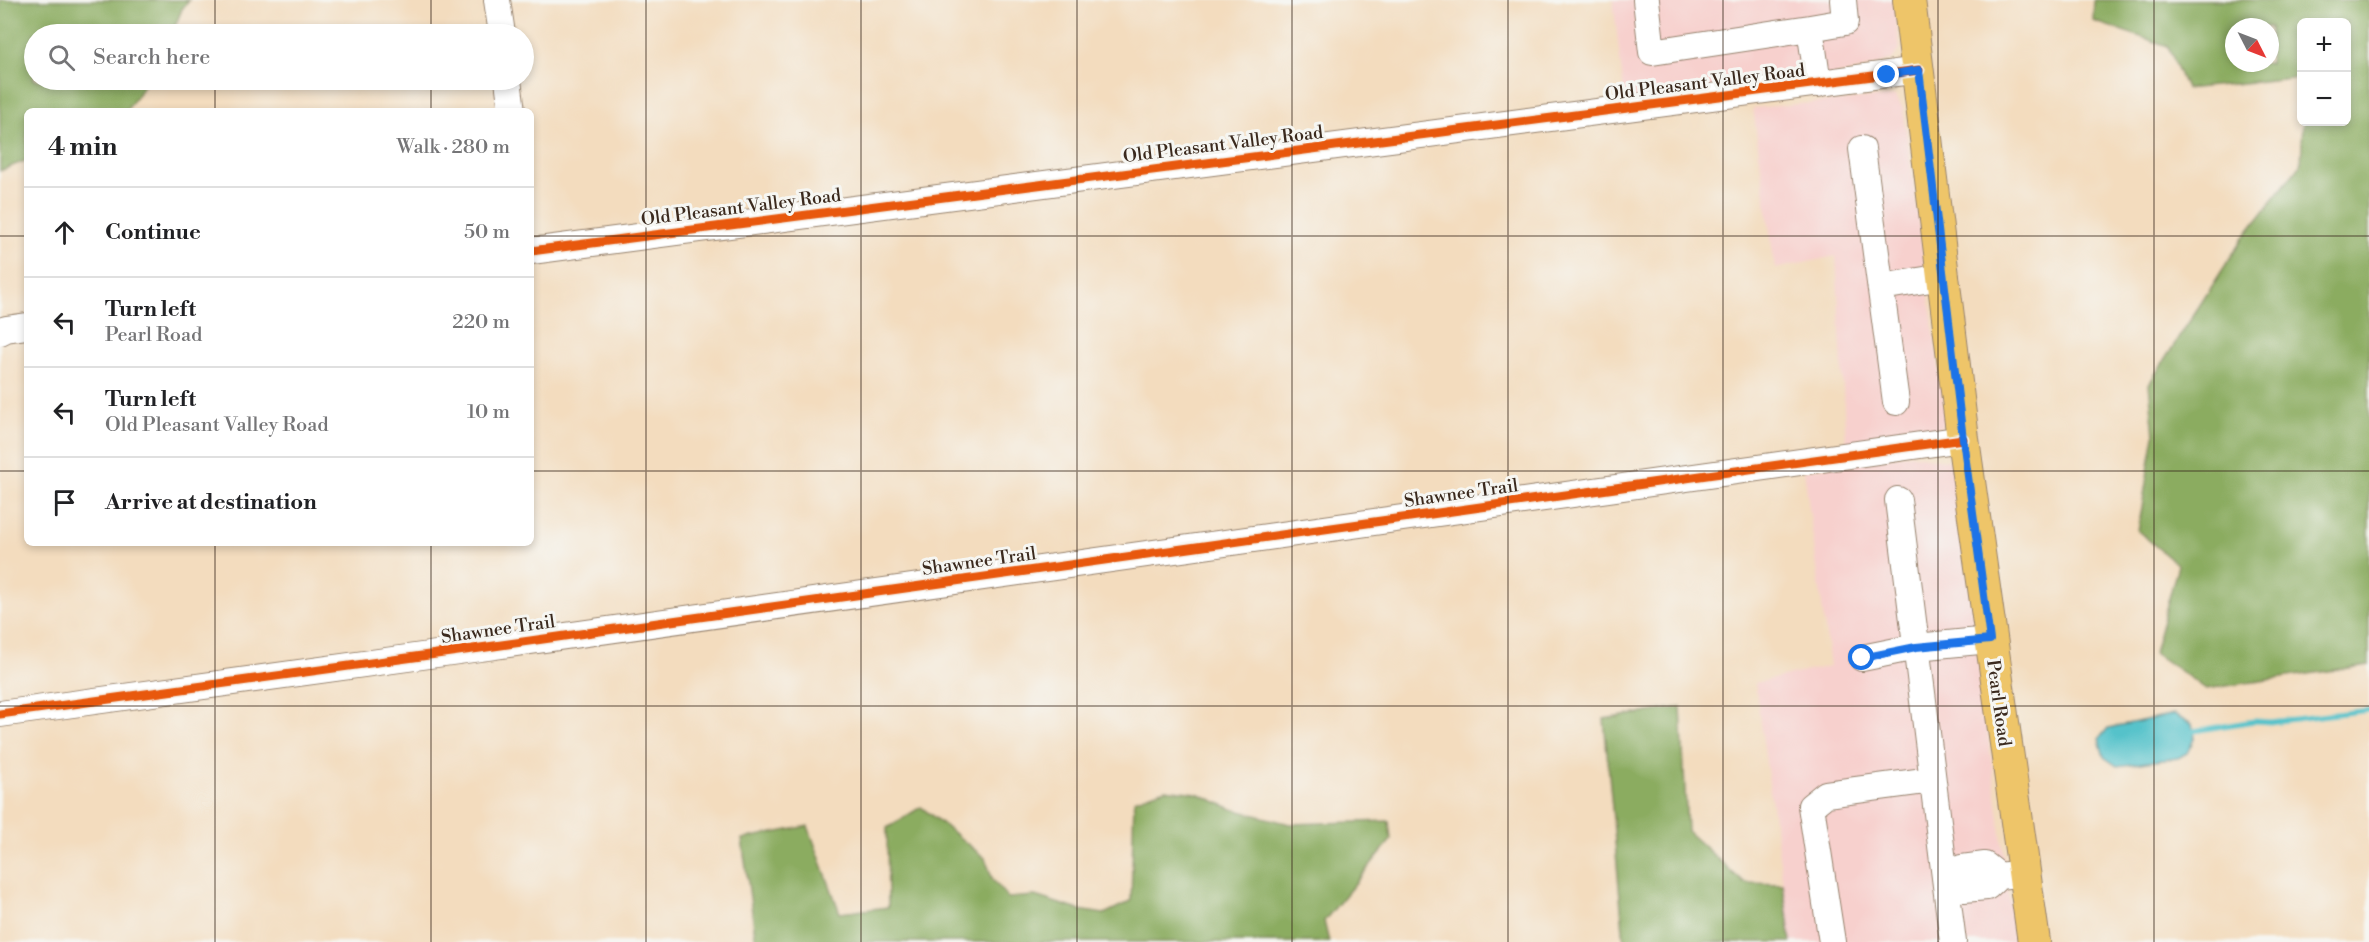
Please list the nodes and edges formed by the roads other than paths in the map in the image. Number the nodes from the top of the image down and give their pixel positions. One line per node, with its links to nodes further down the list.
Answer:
1 (497, 0): 5 (street)
2 (1646, 0): 6 (street)
3 (1843, 0): 6 (street)
4 (1909, 0): 7 (main road, Pearl Road)
5 (501, 24)
6 (1810, 28): 8 (street)
7 (1919, 70): 8 (street, Old Pleasant Valley Road); 13 (main road, Pearl Road)
8 (1818, 84): 12 (street, Old Pleasant Valley Road)
9 (509, 90): 10 (street)
10 (512, 108)
11 (1862, 149): 14 (street)
12 (534, 251)
13 (1943, 277): 14 (street); 18 (main road, Pearl Road)
14 (1881, 287): 17 (street)
15 (24, 326): 16 (street)
16 (0, 332)
17 (1896, 402)
18 (1963, 439): 20 (main road, Pearl Road); 23 (street, Shawnee Trail)
19 (1898, 500): 21 (street)
20 (1990, 640): 21 (street); 25 (main road, Pearl Road)
21 (1916, 647): 22 (street); 24 (street)
22 (1862, 658)
23 (0, 714)
24 (1932, 780): 26 (street); 27 (street)
25 (2012, 875): 26 (street); 29 (main road, Pearl Road)
26 (1949, 880): 28 (street)
27 (1832, 942)
28 (1953, 942)
29 (2034, 942)

